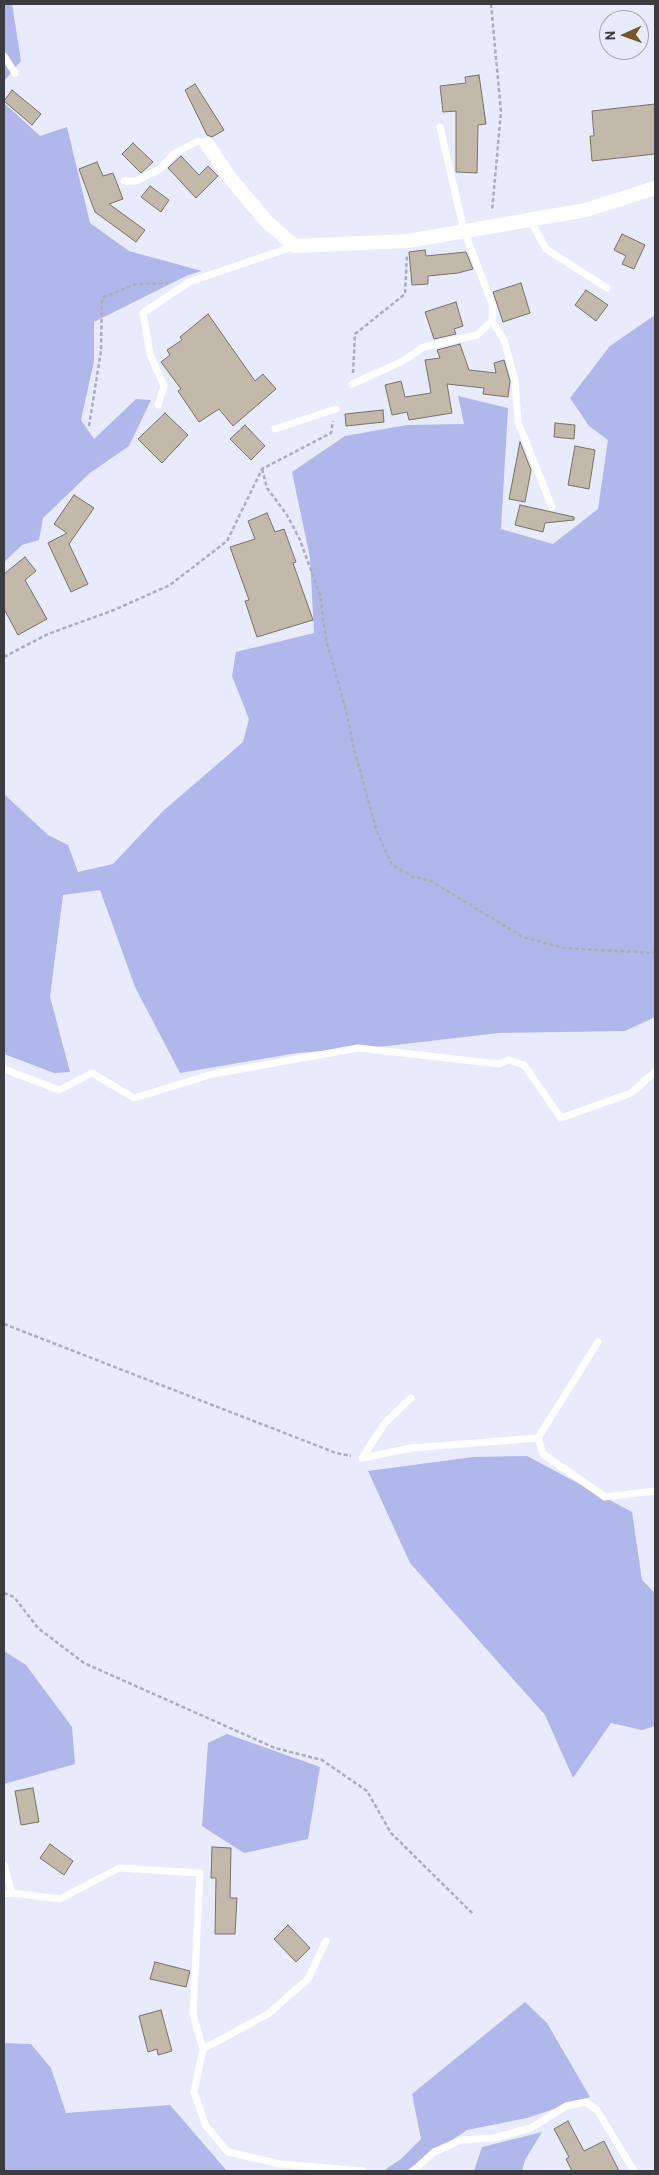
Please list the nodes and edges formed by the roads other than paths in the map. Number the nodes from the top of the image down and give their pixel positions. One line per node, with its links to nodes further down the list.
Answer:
1 (4, 56): 2 (lane)
2 (15, 73)
3 (440, 127): 8 (lane)
4 (207, 144): 5 (lane); 9 (street)
5 (124, 181)
6 (655, 188): 7 (street)
7 (530, 220): 8 (street); 10 (lane)
8 (464, 231): 9 (street); 11 (lane)
9 (295, 246): 13 (lane)
10 (607, 288)
11 (492, 321): 12 (lane); 16 (lane)
12 (352, 384)
13 (158, 405)
14 (336, 409): 15 (lane)
15 (275, 429)
16 (552, 507)
17 (4, 1069): 18 (lane)
18 (655, 1072)
19 (598, 1342): 21 (lane)
20 (411, 1398): 21 (lane)
21 (538, 1438): 22 (lane)
22 (655, 1491)
23 (4, 1865): 24 (lane)
24 (8, 1894): 26 (lane)
25 (326, 1941): 26 (lane)
26 (203, 2049): 27 (lane)
27 (364, 2171)
28 (412, 2171): 29 (lane)
29 (634, 2171)

